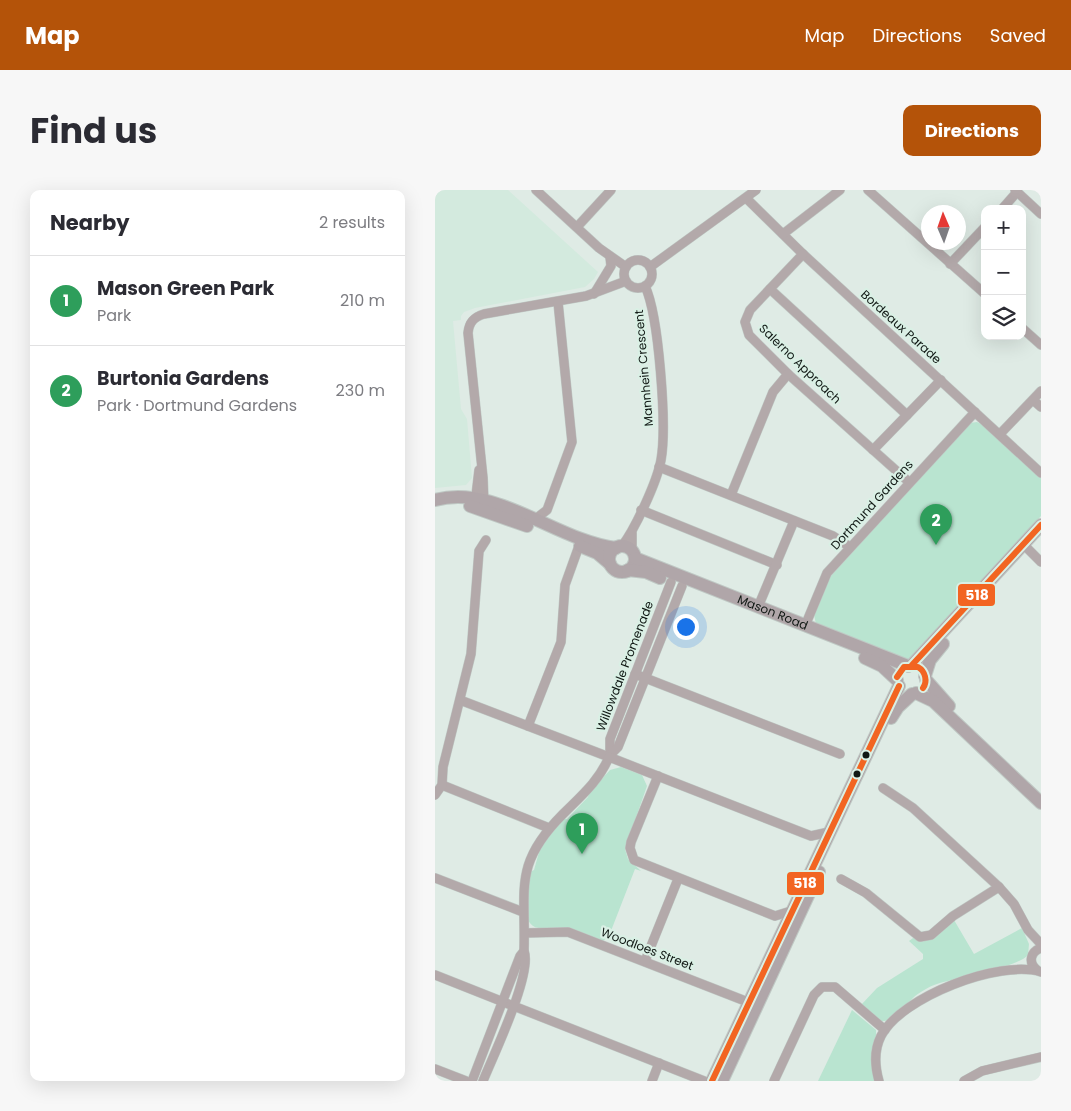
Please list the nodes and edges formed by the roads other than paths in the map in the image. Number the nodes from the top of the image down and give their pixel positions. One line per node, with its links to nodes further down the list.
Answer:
1 (536, 190): 10 (street)
2 (611, 190): 10 (street)
3 (756, 190): 7 (street)
4 (840, 190): 12 (street)
5 (868, 190): 15 (street)
6 (1016, 191): 8 (street); 9 (street)
7 (746, 198): 12 (street, Bordeaux Parade); 17 (street)
8 (1005, 205)
9 (1041, 214)
10 (577, 227): 14 (street)
11 (981, 231): 15 (street)
12 (783, 234): 13 (street, Bordeaux Parade)
13 (803, 254): 20 (street, Salerno Approach); 27 (street, Bordeaux Parade)
14 (610, 257): 16 (street); 22 (street)
15 (950, 264): 21 (street)
16 (626, 267): 17 (street); 18 (street)
17 (650, 267): 19 (street)
18 (626, 281): 19 (street); 22 (street)
19 (645, 286): 35 (street, Mannhein Crescent)
20 (770, 289): 26 (street, Salerno Approach); 32 (street)
21 (981, 291)
22 (594, 294): 23 (street)
23 (559, 302): 40 (street); 41 (street)
24 (1026, 332): 25 (street)
25 (1041, 345)
26 (787, 374): 34 (street, Salerno Approach); 38 (street)
27 (941, 380): 31 (street, Bordeaux Parade); 32 (street)
28 (1041, 390): 29 (street)
29 (1033, 400): 30 (street); 33 (street)
30 (1041, 407)
31 (975, 412): 33 (street, Bordeaux Parade); 37 (street, Dortmund Gardens)
32 (907, 415): 34 (street)
33 (1000, 434): 36 (street, Bordeaux Parade)
34 (873, 450): 37 (street, Salerno Approach)
35 (659, 467): 38 (street); 42 (street, Mannhein Crescent)
36 (1041, 473)
37 (909, 482): 50 (street, Dortmund Gardens)
38 (731, 495): 44 (street)
39 (435, 502): 40 (main road, Mason Road)
40 (479, 504): 43 (main road, Mason Road); 49 (main road, Mason Road)
41 (547, 510): 43 (street); 46 (street)
42 (641, 510): 52 (street, Mannhein Crescent); 55 (street)
43 (534, 520): 46 (main road, Mason Road)
44 (794, 521): 50 (street); 55 (street)
45 (1041, 524): 51 (main road)
46 (551, 526): 52 (main road, Mason Road)
47 (1041, 537): 51 (main road)
48 (485, 540): 66 (street)
49 (579, 546): 54 (main road, Mason Road); 67 (street)
50 (850, 547): 59 (street, Dortmund Gardens)
51 (1026, 547): 53 (street); 60 (main road); 63 (main road)
52 (626, 551): 54 (main road); 56 (main road); 58 (main road, Mason Road)
53 (1041, 562)
54 (610, 564): 56 (main road, Mason Road)
55 (777, 566): 58 (street)
56 (629, 570): 57 (main road, Mason Road)
57 (676, 584): 61 (street, Willowdale Promenade); 62 (street, Willowdale Promenade); 64 (main road, Mason Road)
58 (758, 608): 59 (main road, Mason Road)
59 (805, 626): 60 (main road, Mason Road)
60 (910, 666): 63 (main road); 64 (main road)
61 (635, 674): 62 (street); 69 (street, Willowdale Promenade)
62 (645, 678): 68 (street); 69 (street, Willowdale Promenade)
63 (925, 678): 65 (main road); 73 (main road)
64 (898, 683): 65 (main road); 77 (main road)
65 (914, 693): 75 (main road); 98 (main road)
66 (461, 700): 67 (street); 71 (street)
67 (528, 726): 69 (street)
68 (840, 754)
69 (610, 756): 70 (street); 76 (street, Willowdale Promenade)
70 (658, 776): 78 (street); 81 (street)
71 (441, 785): 74 (street); 76 (street)
72 (883, 788): 83 (street)
73 (1041, 792)
74 (435, 795)
75 (1041, 803)
76 (549, 828): 85 (street, Willowdale Promenade)
77 (829, 832): 78 (street); 79 (main road)
78 (811, 836): 79 (street)
79 (820, 850): 84 (main road)
80 (435, 878): 85 (street)
81 (677, 879): 86 (street); 93 (street)
82 (841, 879): 83 (street)
83 (999, 887): 88 (street)
84 (791, 911): 86 (street); 87 (main road)
85 (523, 912): 89 (street, Willowdale Promenade)
86 (775, 916): 87 (street)
87 (782, 930): 98 (main road)
88 (1028, 930): 90 (street); 92 (street)
89 (525, 933): 91 (street, Willowdale Promenade); 93 (street, Woodloes Street)
90 (1041, 946): 92 (street)
91 (524, 951): 97 (street, Willowdale Promenade); 99 (street, Willowdale Promenade)
92 (1032, 955): 94 (street); 95 (street)
93 (645, 962): 98 (street, Woodloes Street)
94 (1008, 970): 95 (street); 100 (street)
95 (1040, 971)
96 (435, 975): 97 (street)
97 (503, 1002): 99 (street); 105 (street, Willowdale Promenade)
98 (753, 1004): 109 (main road); 110 (main road)
99 (513, 1006): 102 (street); 106 (street, Willowdale Promenade)
100 (885, 1030): 111 (street); 112 (street)
101 (1041, 1057): 113 (street)
102 (659, 1063): 107 (street); 108 (street)
103 (435, 1069): 104 (street)
104 (466, 1081)
105 (472, 1081)
106 (483, 1081)
107 (652, 1081)
108 (704, 1081)
109 (712, 1081)
110 (721, 1081)
111 (774, 1081)
112 (879, 1081)
113 (964, 1081)

